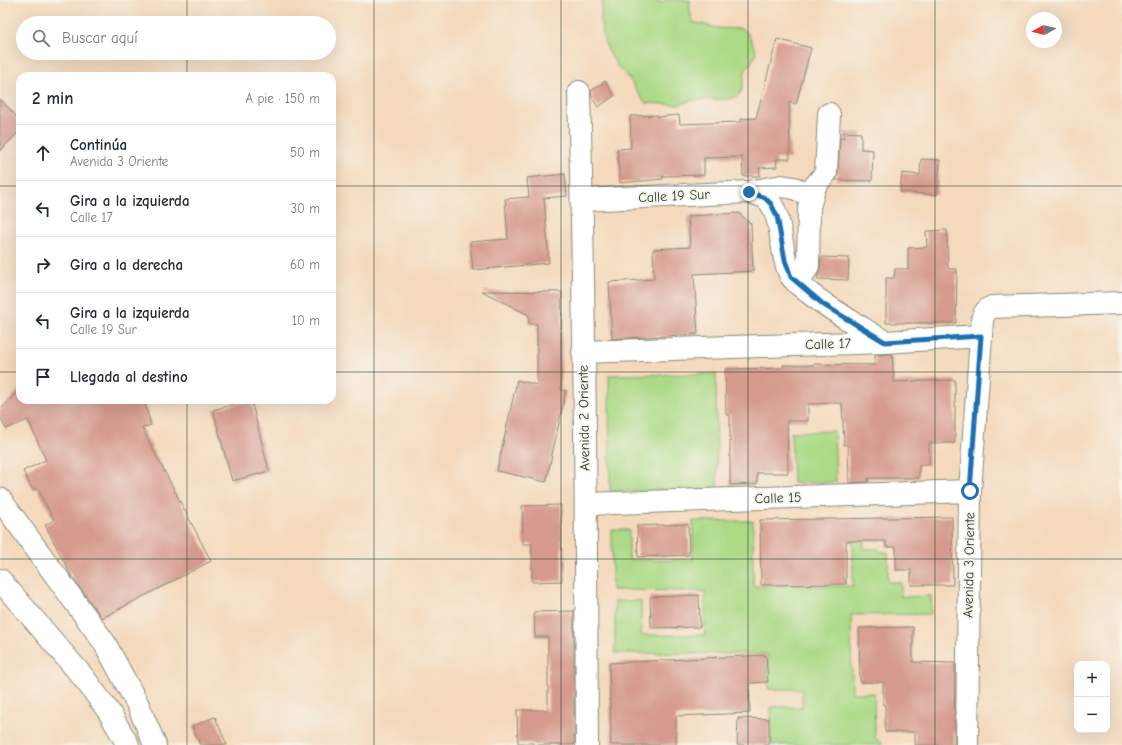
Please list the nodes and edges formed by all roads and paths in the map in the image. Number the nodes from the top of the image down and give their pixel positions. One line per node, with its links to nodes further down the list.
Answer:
1 (579, 92): 5 (street, Avenida 2 Oriente)
2 (829, 114): 4 (street)
3 (757, 195): 4 (street, Calle 19 Sur); 5 (street, Calle 19 Sur); 6 (street)
4 (812, 196): 6 (street)
5 (582, 200): 10 (street, Avenida 2 Oriente)
6 (798, 284): 9 (street)
7 (1122, 303): 8 (street)
8 (981, 336): 9 (street, Calle 17); 11 (street, Avenida 3 Oriente)
9 (885, 342): 10 (street, Calle 17)
10 (583, 352): 13 (street, Avenida 2 Oriente)
11 (970, 491): 13 (street, Calle 15); 18 (street, Avenida 3 Oriente)
12 (0, 499): 16 (street)
13 (586, 504): 17 (street, Avenida 2 Oriente)
14 (0, 580): 15 (street)
15 (128, 745)
16 (154, 745)
17 (587, 745)
18 (967, 745)

